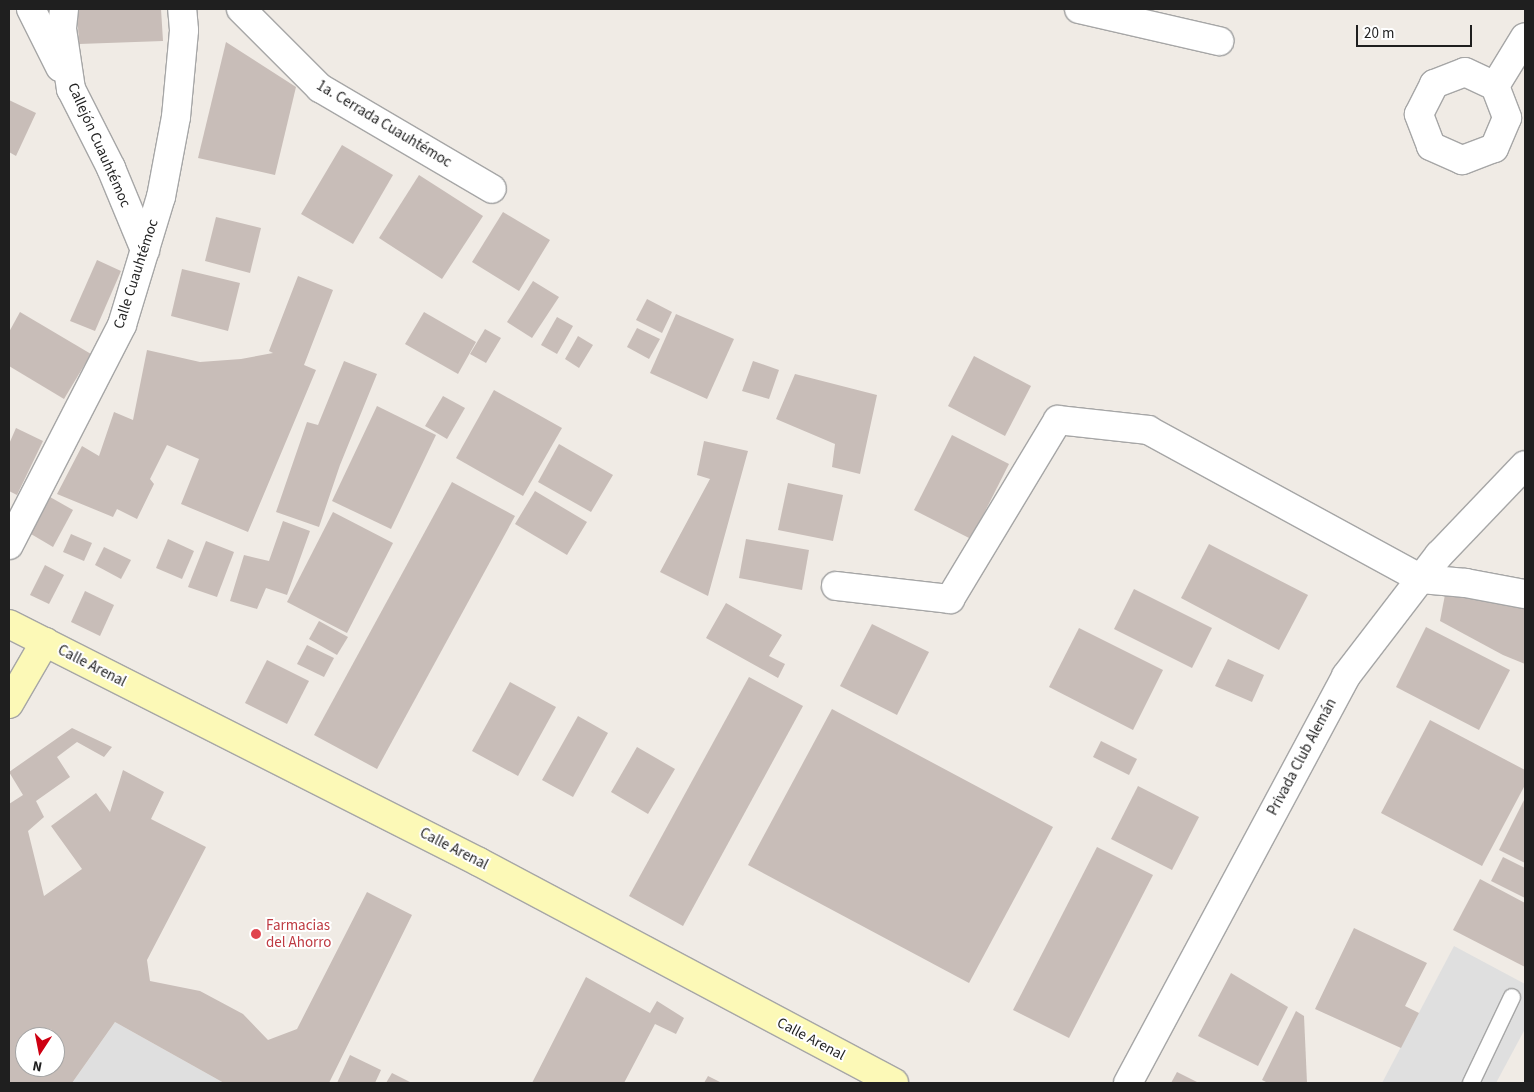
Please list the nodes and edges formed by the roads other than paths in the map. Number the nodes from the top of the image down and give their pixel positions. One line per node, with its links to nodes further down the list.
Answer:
1 (31, 9): 9 (street)
2 (64, 9): 9 (street, Callejón Cuauhtémoc)
3 (182, 9): 11 (street, Calle Cuauhtémoc)
4 (241, 9): 10 (street, 1a. Cerrada Cuauhtémoc)
5 (1079, 9): 7 (street)
6 (1525, 37): 8 (street)
7 (1219, 41)
8 (1496, 86)
9 (71, 89): 11 (street, Callejón Cuauhtémoc)
10 (492, 189)
11 (145, 250): 13 (street, Calle Cuauhtémoc)
12 (1525, 465): 14 (street, Privada Club Alemán)
13 (9, 545)
14 (1421, 578): 15 (street); 16 (street); 22 (street, Privada Club Alemán)
15 (836, 586)
16 (1525, 594)
17 (9, 624): 18 (street, Calle Arenal)
18 (45, 642): 19 (street); 21 (street, Calle Arenal)
19 (9, 704)
20 (1512, 997): 23 (lane)
21 (894, 1083)
22 (1128, 1083)
23 (1471, 1083)

